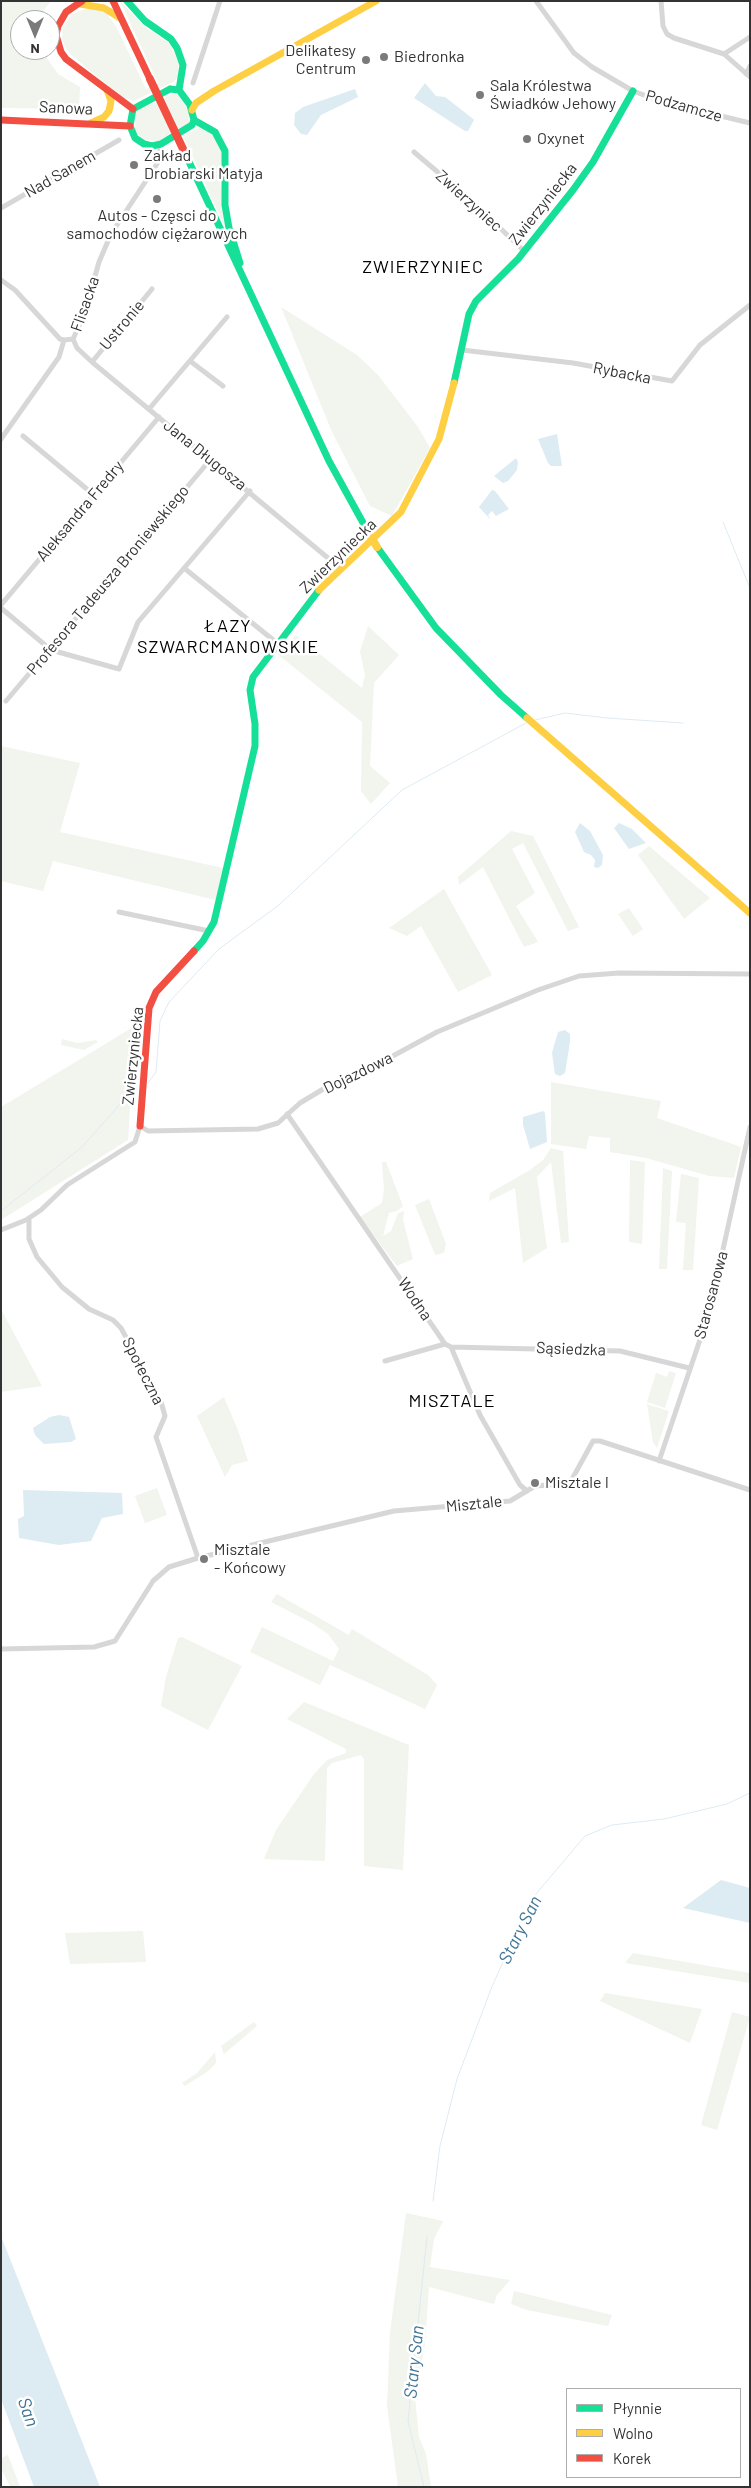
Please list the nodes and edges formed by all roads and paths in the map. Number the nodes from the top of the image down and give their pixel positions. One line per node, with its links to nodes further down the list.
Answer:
1 (113, 1): 8 (main road)
2 (127, 1): 15 (main road)
3 (220, 1): 13 (street)
4 (376, 1): 18 (main road)
5 (536, 1): 16 (street, Podzamcze)
6 (661, 1): 10 (street)
7 (81, 3): 8 (main road); 14 (main road)
8 (122, 19): 35 (main road, bridge)
9 (750, 37): 10 (street)
10 (724, 54): 12 (street)
11 (750, 66): 12 (street)
12 (748, 75)
13 (193, 83)
14 (107, 90): 19 (main road); 23 (main road)
15 (179, 90): 17 (main road); 19 (main road)
16 (633, 91): 24 (street, Podzamcze); 32 (main road, Zwierzyniecka)
17 (185, 97): 18 (main road); 20 (main road)
18 (202, 98): 20 (main road)
19 (133, 109): 25 (main road)
20 (192, 110): 22 (main road)
21 (1, 120): 23 (main road, Sanowa)
22 (194, 120): 27 (main road); 35 (main road)
23 (90, 123): 25 (main road, Sanowa)
24 (750, 123)
25 (130, 126): 28 (main road)
26 (120, 140): 31 (street, Nad Sanem)
27 (162, 144): 28 (main road); 30 (street, Flisacka)
28 (152, 146): 30 (street)
29 (414, 152): 32 (street, Zwierzyniec)
30 (160, 159): 38 (street, Flisacka)
31 (1, 208)
32 (524, 251): 40 (main road, Zwierzyniecka)
33 (1, 280): 39 (street)
34 (152, 289): 42 (street, Ustronie)
35 (254, 303): 58 (main road, bridge)
36 (750, 305): 40 (street, Rybacka)
37 (227, 317): 41 (street)
38 (73, 339): 39 (street, Flisacka); 42 (street, Jana Długosza)
39 (64, 340): 47 (street, Flisacka)
40 (462, 350): 52 (main road, Zwierzyniecka)
41 (190, 361): 43 (street); 44 (street)
42 (92, 362): 44 (street, Jana Długosza)
43 (223, 386)
44 (149, 409): 45 (street, Jana Długosza)
45 (159, 417): 48 (street, Jana Długosza); 50 (street, Aleksandra Fredry)
46 (24, 436): 50 (street)
47 (1, 439)
48 (210, 460): 49 (street, Jana Długosza); 55 (street, Profesora Tadeusza Broniewskiego)
49 (250, 491): 51 (street); 52 (street, Jana Długosza)
50 (94, 496): 53 (street, Aleksandra Fredry)
51 (184, 568): 54 (street); 55 (street)
52 (340, 568): 54 (main road, Zwierzyniecka)
53 (1, 607): 55 (street)
54 (276, 643): 59 (main road, Zwierzyniecka)
55 (51, 650): 56 (street, Profesora Tadeusza Broniewskiego)
56 (6, 701)
57 (120, 912): 59 (street)
58 (750, 914)
59 (209, 931): 62 (main road, Zwierzyniecka)
60 (750, 974): 61 (street, Dojazdowa)
61 (287, 1114): 64 (street, Dojazdowa); 68 (street, Wodna)
62 (140, 1126): 64 (street); 65 (street)
63 (750, 1127): 71 (street, Starosanowa)
64 (148, 1131): 65 (street)
65 (135, 1142): 66 (street)
66 (29, 1218): 67 (street); 75 (street, Społeczna)
67 (1, 1230)
68 (445, 1344): 69 (street, Wodna); 70 (street)
69 (451, 1347): 71 (street, Sąsiedzka); 74 (street)
70 (385, 1361)
71 (689, 1368): 72 (street, Starosanowa)
72 (659, 1461): 73 (street, Misztale); 74 (street, Misztale)
73 (750, 1490)
74 (527, 1491): 75 (street, Misztale)
75 (198, 1558): 76 (street, Misztale)
76 (1, 1649)

